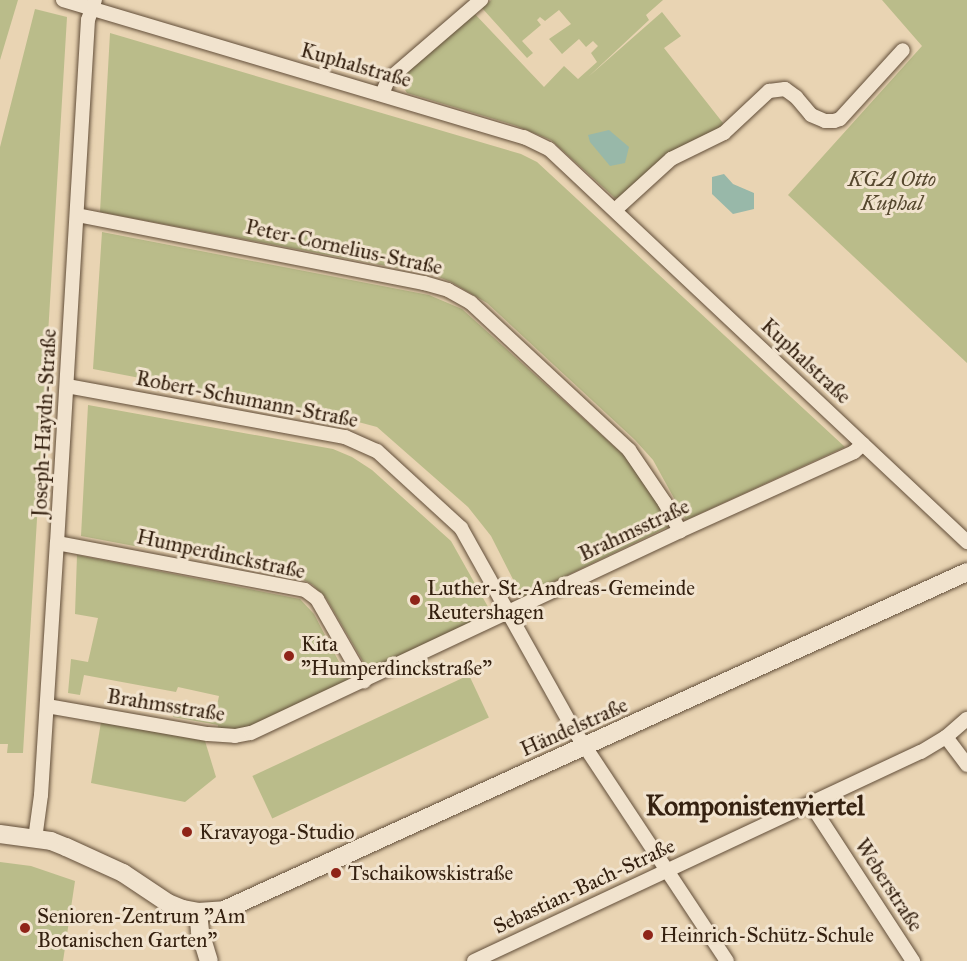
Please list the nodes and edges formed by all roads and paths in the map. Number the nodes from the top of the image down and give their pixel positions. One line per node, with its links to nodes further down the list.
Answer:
1 (63, 0): 3 (street, Kuphalstraße)
2 (481, 0): 5 (street)
3 (93, 4): 5 (street, Kuphalstraße); 7 (street, Joseph-Haydn-Straße)
4 (903, 50): 6 (street)
5 (382, 94): 6 (street, Kuphalstraße)
6 (615, 210): 9 (street, Kuphalstraße)
7 (77, 215): 8 (street, Joseph-Haydn-Straße); 10 (street, Peter-Cornelius-Straße)
8 (67, 386): 12 (street, Joseph-Haydn-Straße); 14 (street, Robert-Schumann-Straße)
9 (863, 444): 10 (street, Brahmsstraße); 11 (street, Kuphalstraße)
10 (680, 531): 14 (street, Brahmsstraße)
11 (967, 542)
12 (57, 543): 15 (street, Humperdinckstraße); 16 (street, Joseph-Haydn-Straße)
13 (967, 572): 19 (street, Händelstraße)
14 (508, 612): 15 (street, Brahmsstraße); 19 (street, Robert-Schumann-Straße)
15 (364, 681): 16 (street, Brahmsstraße)
16 (46, 706): 23 (street, Joseph-Haydn-Straße)
17 (967, 719): 18 (street, Sebastian-Bach-Straße)
18 (946, 737): 20 (street); 21 (street, Sebastian-Bach-Straße)
19 (584, 747): 24 (street, Robert-Schumann-Straße); 25 (street, Händelstraße)
20 (967, 765)
21 (810, 803): 24 (street, Sebastian-Bach-Straße); 29 (street, Weberstraße)
22 (0, 834): 23 (street)
23 (35, 839): 25 (street)
24 (668, 871): 27 (street, Sebastian-Bach-Straße); 28 (street, Robert-Schumann-Straße)
25 (198, 912): 26 (street)
26 (209, 961)
27 (474, 961)
28 (727, 961)
29 (914, 961)

